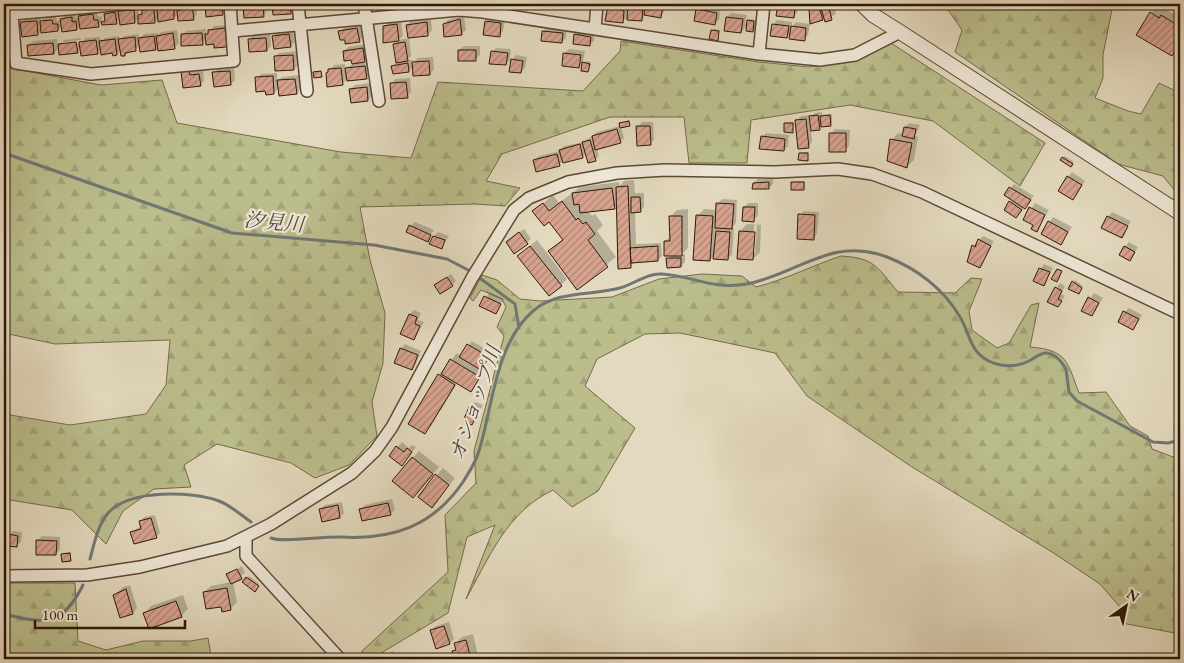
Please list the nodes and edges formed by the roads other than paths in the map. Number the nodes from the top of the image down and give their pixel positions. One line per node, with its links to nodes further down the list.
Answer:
1 (124, 4): 12 (street)
2 (230, 4): 12 (street)
3 (298, 4): 10 (street)
4 (364, 4): 9 (street)
5 (598, 4): 11 (street)
6 (764, 4): 14 (street)
7 (862, 4): 13 (street)
8 (432, 8): 9 (street); 11 (street)
9 (366, 19): 10 (street); 16 (street)
10 (300, 26): 12 (street); 15 (street)
11 (595, 29): 14 (street)
12 (233, 31)
13 (900, 32): 14 (street); 17 (street)
14 (759, 54)
15 (308, 91)
16 (379, 101)
17 (1180, 213)
18 (1180, 314): 19 (street)
19 (246, 537): 20 (street); 21 (street)
20 (4, 576)
21 (340, 659)

